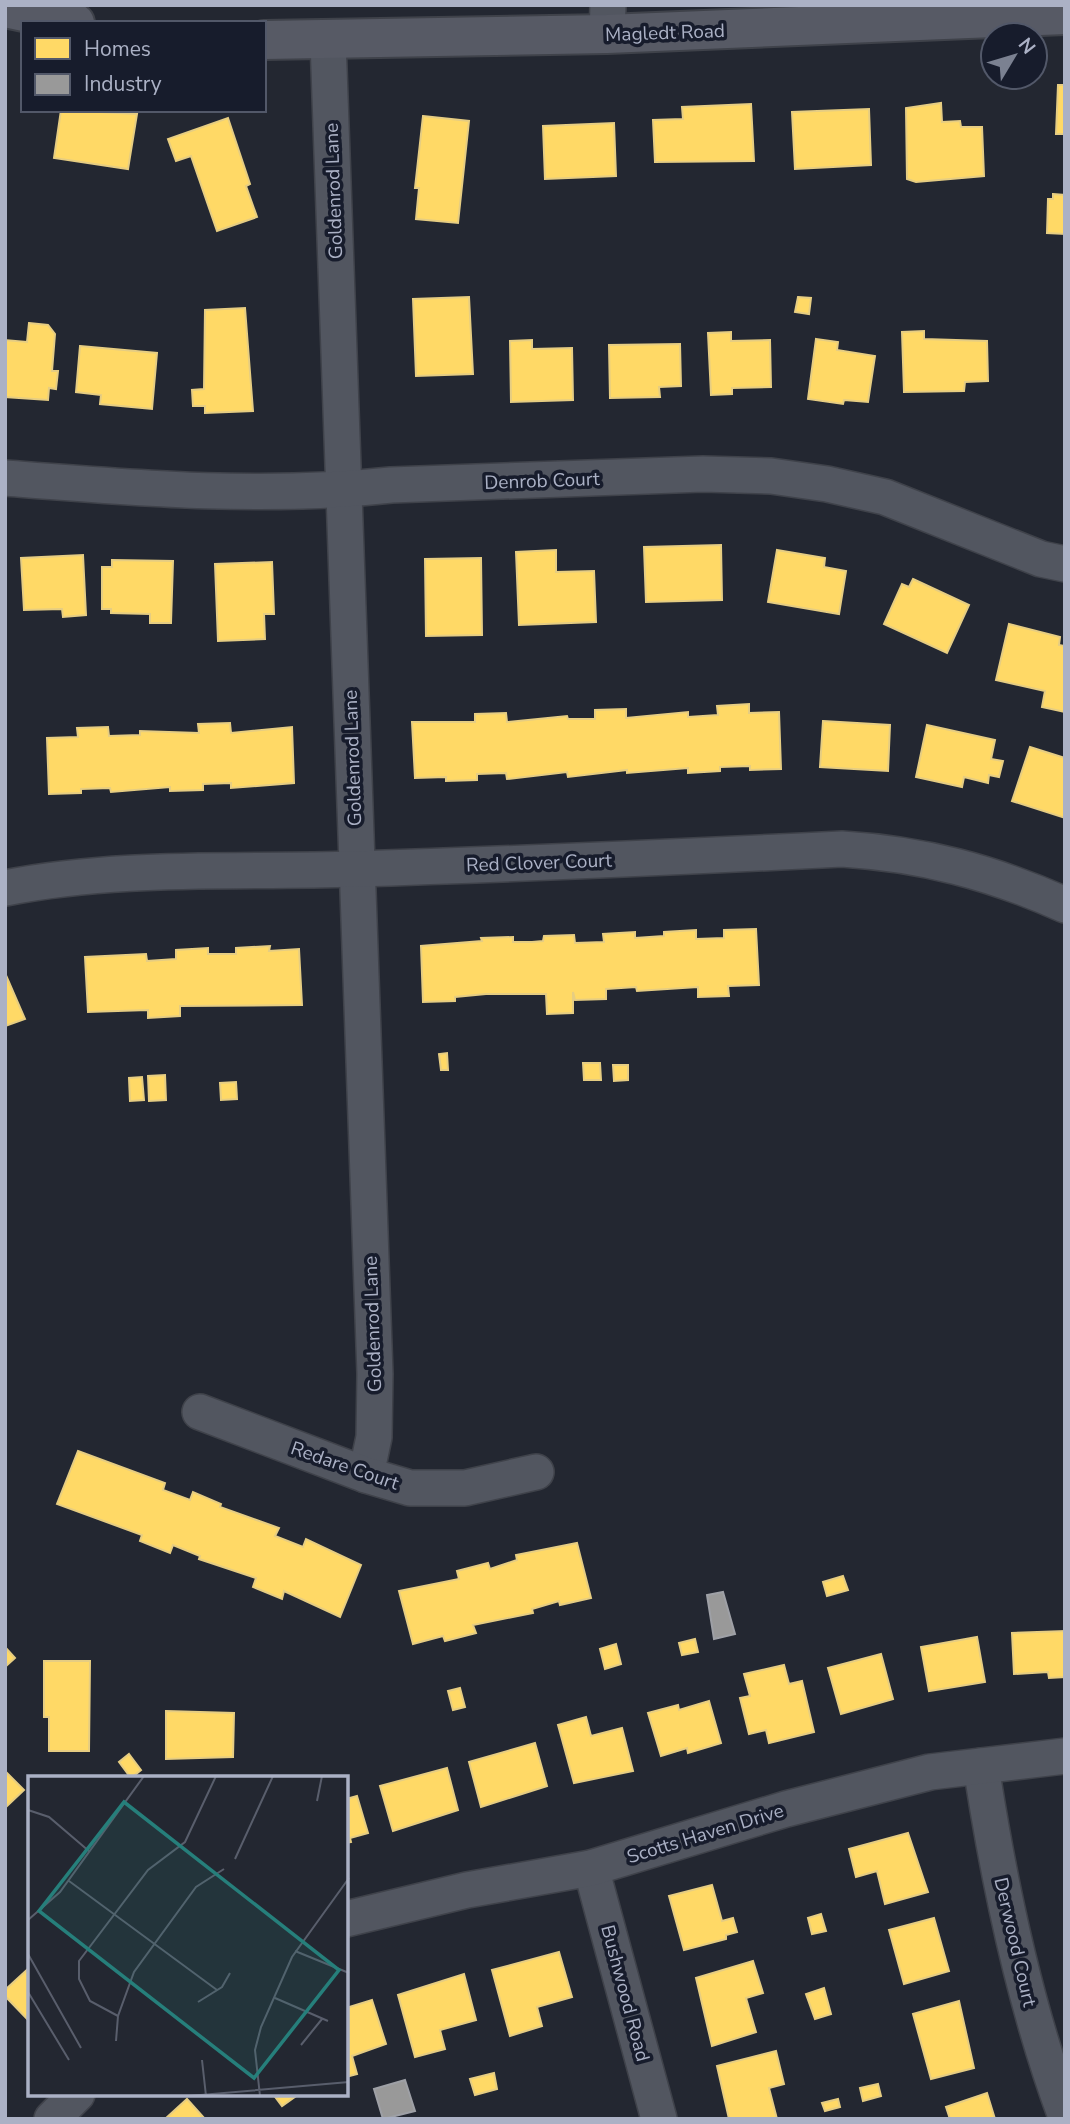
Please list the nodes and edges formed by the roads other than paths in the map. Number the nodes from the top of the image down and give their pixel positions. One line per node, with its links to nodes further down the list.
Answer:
1 (5, 8): 4 (street)
2 (1065, 15): 3 (street, Magledt Road)
3 (607, 19): 6 (street, Magledt Road)
4 (66, 21)
5 (266, 40): 6 (street, Magledt Road)
6 (328, 40): 8 (street, Goldenrod Lane)
7 (5, 478): 8 (street, Denrob Court)
8 (344, 490): 9 (street, Denrob Court); 10 (street, Goldenrod Lane)
9 (1065, 564)
10 (355, 869): 11 (street, Red Clover Court); 12 (street, Red Clover Court); 15 (street, Goldenrod Lane)
11 (5, 888)
12 (1065, 905)
13 (200, 1412): 15 (street, Redare Court)
14 (536, 1472): 15 (street, Redare Court)
15 (366, 1475)
16 (1065, 1756): 17 (street, Scotts Haven Drive)
17 (981, 1766): 18 (street, Scotts Haven Drive); 21 (street, Derwood Court)
18 (591, 1868): 19 (street, Scotts Haven Drive); 23 (street, Bushwood Road)
19 (348, 1919)
20 (75, 2096): 22 (street)
21 (1065, 2114)
22 (52, 2119)
23 (659, 2119)

